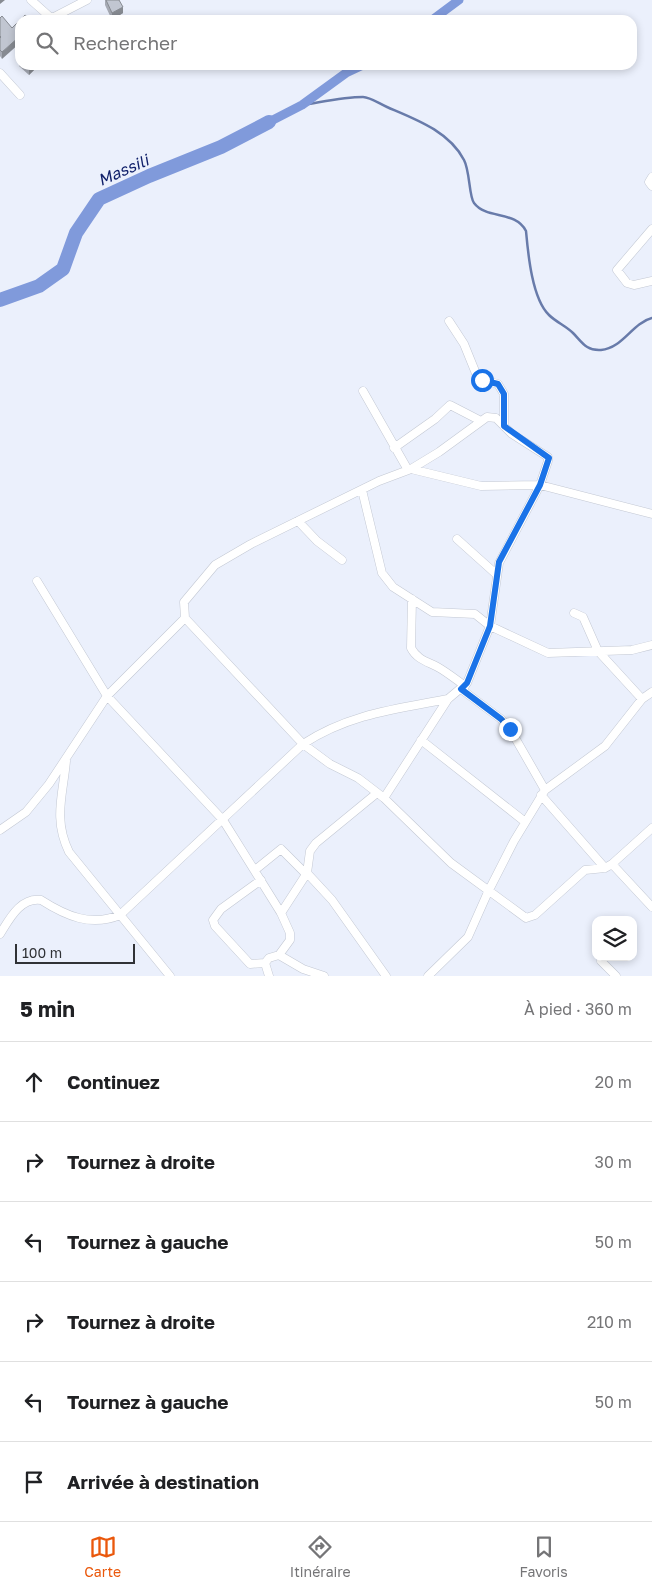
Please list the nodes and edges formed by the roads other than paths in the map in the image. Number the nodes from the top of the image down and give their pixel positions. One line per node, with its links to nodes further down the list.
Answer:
1 (31, 0): 3 (street)
2 (87, 0): 4 (street)
3 (48, 15)
4 (62, 15)
5 (0, 73): 6 (street)
6 (20, 95)
7 (652, 177): 8 (street)
8 (652, 186)
9 (652, 229): 10 (street)
10 (652, 281)
11 (449, 321): 14 (street)
12 (363, 391): 15 (street)
13 (482, 421): 14 (street); 15 (street); 16 (street)
14 (504, 426): 17 (street)
15 (394, 448): 16 (street)
16 (409, 469): 17 (street); 18 (street)
17 (540, 485): 19 (street); 23 (street)
18 (362, 490): 20 (street); 25 (street)
19 (652, 514)
20 (298, 521): 22 (street); 27 (street)
21 (457, 539): 23 (street)
22 (342, 560)
23 (496, 574): 28 (street)
24 (37, 581): 33 (street)
25 (412, 599): 28 (street); 31 (street)
26 (574, 613): 30 (street)
27 (185, 618): 33 (street); 37 (street)
28 (490, 626): 30 (street); 31 (street)
29 (652, 645): 30 (street)
30 (598, 651): 35 (street)
31 (463, 688): 34 (street); 39 (street)
32 (652, 692): 35 (street)
33 (107, 696): 38 (street); 41 (street)
34 (448, 699): 36 (street); 37 (street)
35 (642, 699): 39 (street)
36 (421, 740): 40 (street); 42 (street)
37 (303, 744): 40 (street); 41 (street)
38 (66, 762): 44 (street); 52 (street)
39 (543, 793): 42 (street); 45 (street)
40 (380, 796): 47 (street); 49 (street)
41 (224, 820): 46 (street); 52 (street)
42 (524, 821): 49 (street)
43 (652, 828): 45 (street)
44 (0, 830)
45 (608, 866): 49 (street); 50 (street)
46 (255, 870): 47 (street); 48 (street)
47 (306, 873): 51 (street); 60 (street)
48 (260, 880): 51 (street); 56 (street)
49 (488, 892): 61 (street)
50 (652, 907)
51 (281, 913): 54 (street)
52 (120, 915): 53 (street); 57 (street)
53 (0, 934)
54 (279, 955): 56 (street); 59 (street)
55 (601, 961): 62 (street)
56 (265, 963): 58 (street)
57 (170, 976)
58 (269, 976)
59 (324, 976)
60 (386, 976)
61 (428, 976)
62 (616, 976)

